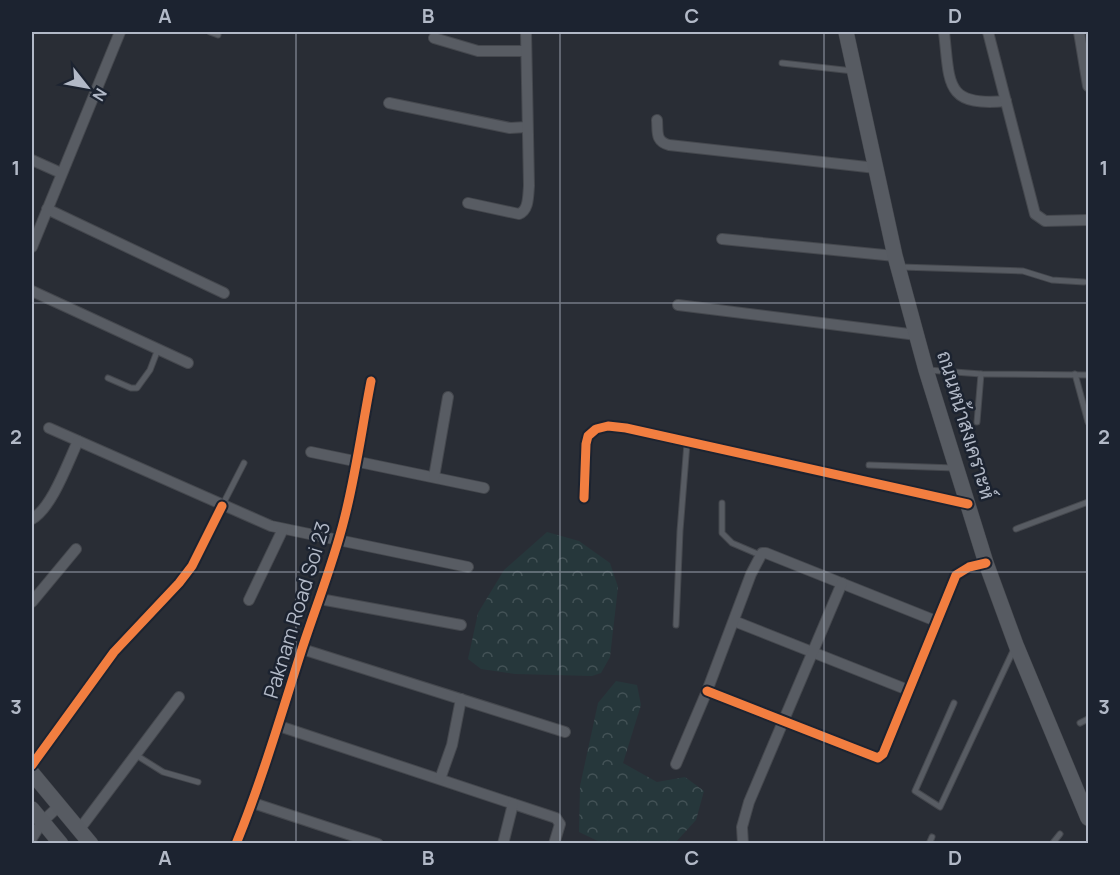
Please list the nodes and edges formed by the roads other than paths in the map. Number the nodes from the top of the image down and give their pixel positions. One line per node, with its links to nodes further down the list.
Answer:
1 (120, 32): 20 (street)
2 (210, 32): 8 (lane)
3 (526, 32): 10 (street)
4 (846, 32): 12 (main road, ถนนหน้าสงเคราะห์)
5 (944, 32): 14 (street)
6 (988, 32): 14 (street)
7 (1079, 32): 13 (street)
8 (218, 35)
9 (434, 38): 10 (street)
10 (526, 51): 17 (street)
11 (782, 63): 12 (lane)
12 (855, 71): 19 (main road, ถนนหน้าสงเคราะห์)
13 (1089, 86)
14 (1006, 101): 23 (street)
15 (389, 103): 17 (street)
16 (657, 120): 19 (street)
17 (527, 127): 21 (street)
18 (32, 160): 20 (street)
19 (876, 168): 26 (main road, ถนนหน้าสงเคราะห์)
20 (61, 173): 22 (street)
21 (468, 203)
22 (47, 209): 25 (street); 29 (street)
23 (1089, 220)
24 (722, 239): 26 (street)
25 (32, 247)
26 (897, 262): 27 (lane); 31 (main road, ถนนหน้าสงเคราะห์)
27 (1084, 282)
28 (32, 291): 32 (street)
29 (224, 293)
30 (678, 305): 31 (street)
31 (917, 335): 34 (main road, ถนนหน้าสงเคราะห์)
32 (158, 349): 33 (street); 38 (lane)
33 (188, 363)
34 (926, 370): 35 (lane); 50 (main road, ถนนหน้าสงเคราะห์)
35 (981, 374): 36 (lane); 41 (lane)
36 (1075, 374): 37 (lane); 42 (lane)
37 (1089, 375)
38 (108, 378)
39 (371, 381): 47 (street, Paknam Road Soi 23)
40 (448, 397): 51 (street)
41 (978, 422)
42 (1089, 422)
43 (49, 428): 44 (street)
44 (78, 441): 57 (street); 58 (street)
45 (687, 441): 53 (street); 56 (street); 73 (lane)
46 (310, 452): 47 (street)
47 (356, 461): 51 (street); 61 (street, Paknam Road Soi 23)
48 (244, 463): 57 (lane)
49 (869, 465): 50 (lane)
50 (957, 468): 56 (main road, ถนนหน้าสงเคราะห์)
51 (434, 477): 52 (street)
52 (483, 488)
53 (584, 498)
54 (1089, 502): 60 (lane)
55 (722, 503): 63 (lane)
56 (968, 504): 64 (main road, ถนนหน้าสงเคราะห์)
57 (222, 506): 59 (street); 89 (street)
58 (32, 519)
59 (283, 529): 61 (street); 67 (street)
60 (1016, 529)
61 (338, 541): 65 (street); 68 (street, Paknam Road Soi 23)
62 (76, 549): 69 (street)
63 (760, 555): 66 (street); 70 (street)
64 (986, 563): 71 (street); 74 (main road, ถนนหน้าสงเคราะห์)
65 (468, 567)
66 (842, 583): 71 (street); 76 (street)
67 (249, 600)
68 (320, 600): 72 (street); 75 (street, Paknam Road Soi 23)
69 (32, 602)
70 (734, 621): 76 (street); 78 (street)
71 (936, 621): 77 (street)
72 (461, 625)
73 (676, 625)
74 (1016, 645): 81 (lane); 97 (main road, ถนนหน้าสงเคราะห์)
75 (302, 649): 80 (street); 85 (street, Paknam Road Soi 23)
76 (812, 653): 77 (street); 83 (street)
77 (908, 690): 83 (street)
78 (707, 691): 83 (street); 88 (street)
79 (179, 697): 87 (street)
80 (461, 699): 86 (street); 91 (street)
81 (954, 703)
82 (1089, 719): 84 (lane)
83 (785, 723): 109 (street)
84 (1080, 723)
85 (279, 726): 91 (street); 93 (street, Paknam Road Soi 23)
86 (566, 732)
87 (136, 755): 92 (lane); 99 (street)
88 (676, 764)
89 (32, 765)
90 (32, 773): 95 (main road)
91 (440, 779): 94 (street)
92 (198, 782)
93 (253, 803): 105 (street, Paknam Road Soi 23); 106 (street)
94 (513, 804): 107 (street); 108 (street)
95 (60, 806): 98 (street); 99 (main road)
96 (32, 809): 98 (main road)
97 (1089, 818)
98 (42, 822): 102 (street); 103 (main road)
99 (79, 830): 104 (main road)
100 (1060, 834): 111 (lane)
101 (932, 837): 110 (lane)
102 (32, 838)
103 (61, 843)
104 (90, 843)
105 (236, 843)
106 (378, 843)
107 (503, 843)
108 (554, 843)
109 (743, 843)
110 (929, 843)
111 (1052, 843)

